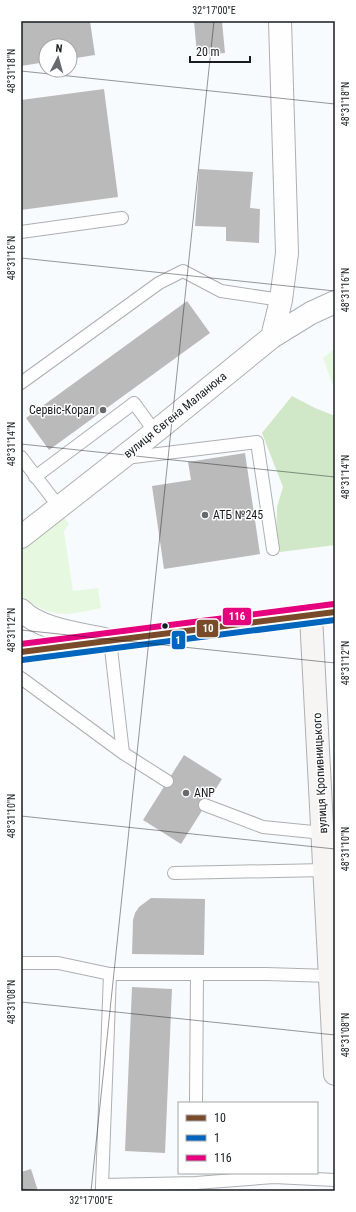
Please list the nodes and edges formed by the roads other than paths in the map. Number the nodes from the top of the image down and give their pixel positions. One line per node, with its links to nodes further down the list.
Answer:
1 (280, 21): 4 (street)
2 (122, 218): 3 (lane)
3 (21, 232)
4 (280, 300): 6 (street); 7 (lane)
5 (335, 302): 6 (street, вулиця Євгена Маланюка)
6 (272, 337): 8 (street, вулиця Євгена Маланюка)
7 (21, 383)
8 (155, 432): 10 (street, вулиця Євгена Маланюка); 11 (lane)
9 (21, 457): 11 (lane)
10 (120, 459): 12 (street, вулиця Євгена Маланюка); 14 (lane)
11 (36, 477): 12 (lane)
12 (59, 507): 13 (street, вулиця Євгена Маланюка)
13 (21, 536)
14 (273, 549)
15 (21, 610): 18 (street)
16 (335, 612): 17 (main road)
17 (311, 616): 18 (main road); 24 (main road, вулиця Кропивницького)
18 (110, 640): 19 (main road); 21 (lane)
19 (21, 652)
20 (21, 678): 21 (lane)
21 (123, 753): 22 (lane)
22 (167, 781)
23 (205, 805): 24 (lane)
24 (323, 833): 25 (main road, вулиця Кропивницького)
25 (325, 870): 26 (lane); 30 (main road, вулиця Кропивницького)
26 (174, 873)
27 (21, 963): 28 (lane)
28 (110, 974): 29 (lane); 35 (lane)
29 (197, 975): 30 (lane); 32 (lane)
30 (331, 976): 31 (main road, вулиця Кропивницького)
31 (335, 1074)
32 (196, 1102)
33 (335, 1180): 34 (lane)
34 (190, 1182): 35 (lane)
35 (102, 1188)

